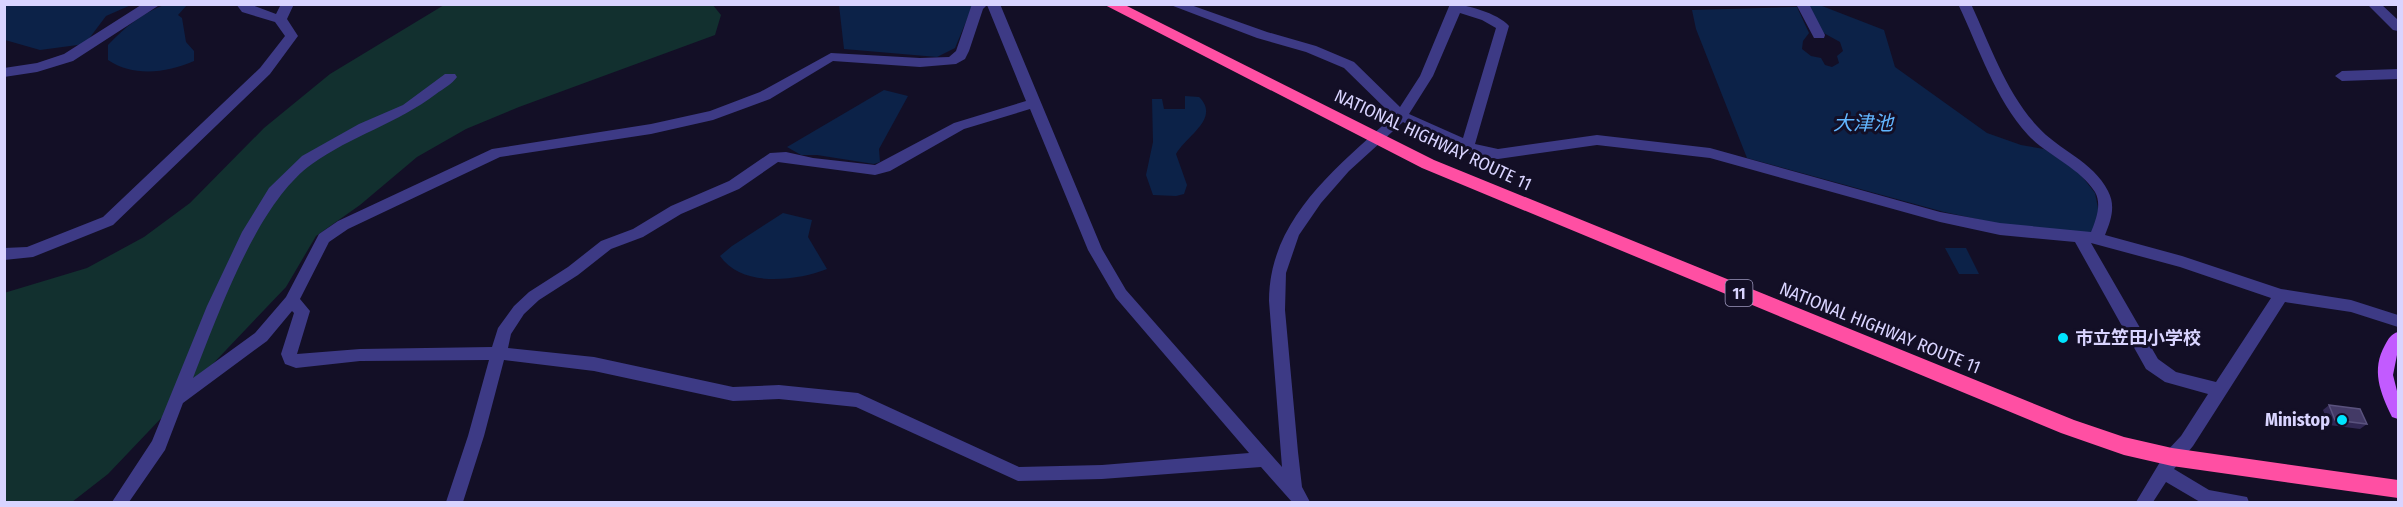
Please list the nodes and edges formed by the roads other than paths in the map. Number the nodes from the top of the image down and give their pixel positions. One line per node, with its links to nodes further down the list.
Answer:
1 (155, 4): 15 (street)
2 (242, 4): 12 (street)
3 (288, 4): 12 (street)
4 (981, 4): 26 (street)
5 (993, 4): 19 (street)
6 (1110, 4): 21 (highway, NATIONAL HIGHWAY ROUTE 11 / 11)
7 (1174, 4): 20 (street)
8 (1964, 4): 23 (street)
9 (2373, 4): 13 (street)
10 (1456, 6): 20 (street); 22 (street)
11 (1802, 6): 14 (street)
12 (280, 19): 24 (street)
13 (2398, 27)
14 (1819, 35)
15 (4, 74)
16 (2398, 74): 17 (street)
17 (2342, 76)
18 (450, 77): 31 (street)
19 (1034, 103): 29 (street); 33 (street)
20 (1401, 116): 21 (street); 22 (street)
21 (1375, 138): 34 (highway, NATIONAL HIGHWAY ROUTE 11 / 11); 36 (street)
22 (1467, 148): 23 (street)
23 (2088, 238): 25 (street); 30 (street)
24 (4, 254)
25 (2281, 295): 27 (street); 30 (street)
26 (291, 301): 29 (street); 31 (street)
27 (2398, 321)
28 (2398, 338): 32 (main road)
29 (497, 353): 33 (street); 38 (street)
30 (2219, 390): 34 (street)
31 (178, 398): 37 (street)
32 (2398, 412)
33 (1263, 459): 36 (street)
34 (2168, 465): 35 (highway, NATIONAL HIGHWAY ROUTE 11 / 11); 39 (street); 40 (street)
35 (2398, 489)
36 (1299, 500)
37 (120, 502)
38 (454, 502)
39 (2144, 502)
40 (2241, 502)

